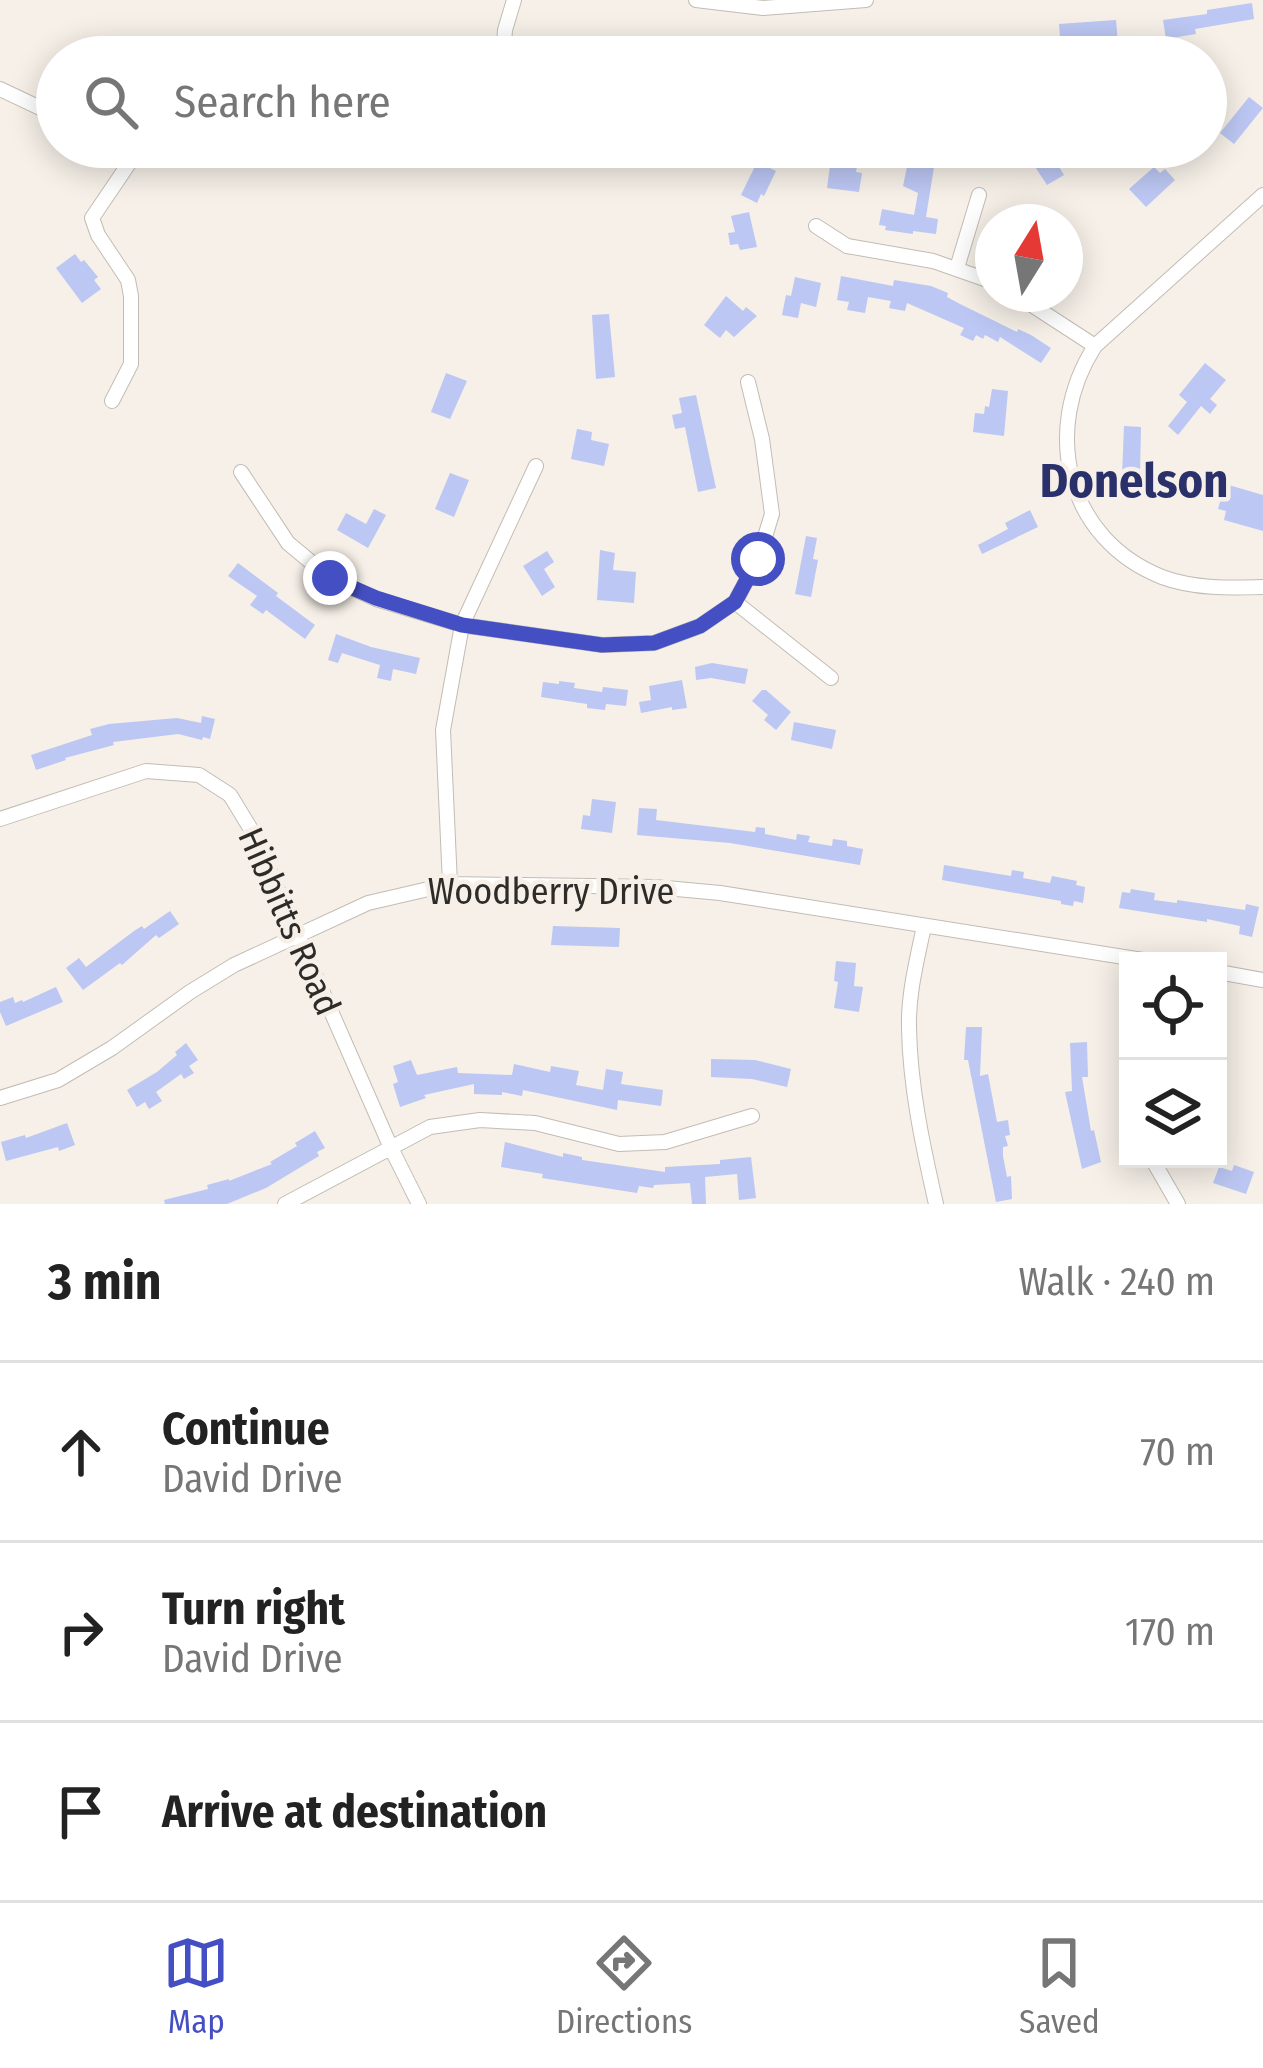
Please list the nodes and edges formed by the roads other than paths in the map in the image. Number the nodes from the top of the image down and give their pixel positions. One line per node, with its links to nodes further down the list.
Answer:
1 (514, 0): 4 (street)
2 (696, 0): 3 (street)
3 (866, 0)
4 (504, 36)
5 (0, 89): 6 (street)
6 (36, 106)
7 (123, 168): 16 (street)
8 (979, 195): 11 (street)
9 (1263, 195): 14 (street)
10 (815, 226): 11 (street)
11 (956, 268): 12 (street)
12 (975, 275)
13 (1043, 312): 14 (street)
14 (1095, 346): 19 (street)
15 (748, 382): 20 (street)
16 (112, 400)
17 (536, 466): 21 (street)
18 (241, 472): 21 (street)
19 (1263, 587)
20 (735, 602): 21 (street); 22 (street)
21 (462, 625): 24 (street)
22 (831, 678)
23 (0, 819): 26 (street, Hibbitts Road)
24 (449, 884): 25 (street, Woodberry Drive); 26 (street, Woodberry Drive)
25 (924, 926): 27 (street, Woodberry Drive); 36 (street)
26 (297, 933): 30 (street, Woodberry Drive); 32 (street, Hibbitts Road)
27 (1119, 956)
28 (1227, 974): 29 (street)
29 (1263, 980)
30 (0, 1098)
31 (752, 1116): 32 (street)
32 (391, 1148): 34 (street); 35 (street, Hibbitts Road)
33 (1157, 1168): 37 (street)
34 (285, 1204)
35 (419, 1204)
36 (936, 1204)
37 (1178, 1204)

